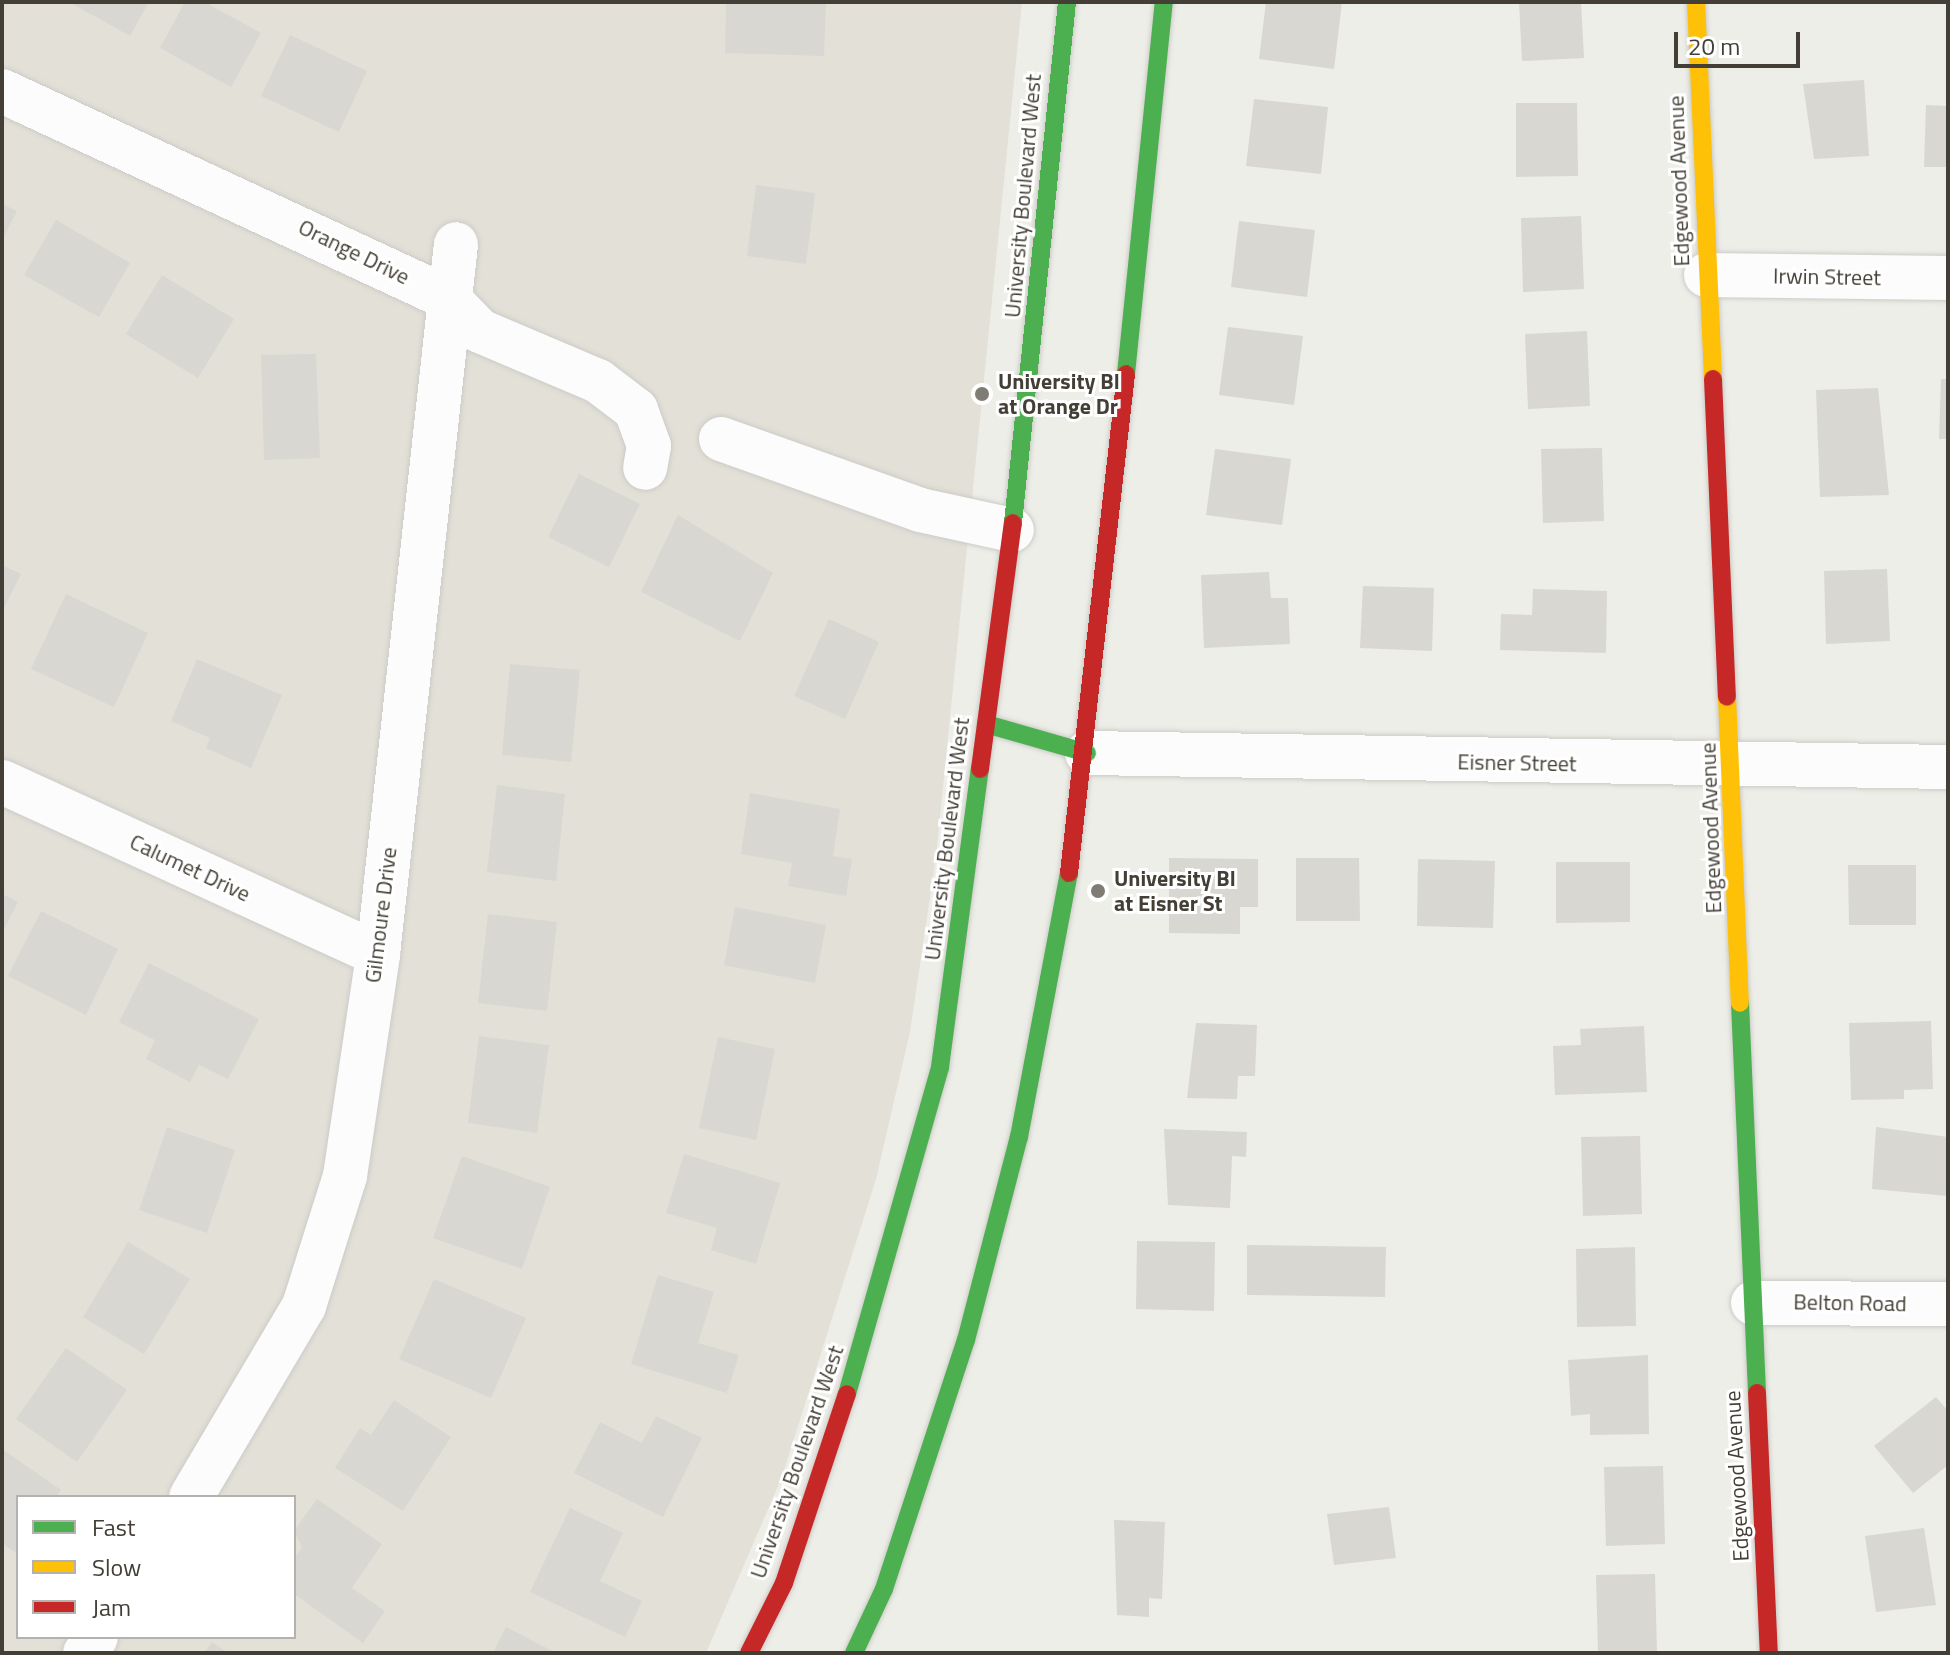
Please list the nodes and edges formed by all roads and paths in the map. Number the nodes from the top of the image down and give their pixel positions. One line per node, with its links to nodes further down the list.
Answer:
1 (1067, 2): 11 (main road, University Boulevard West)
2 (1164, 2): 13 (main road)
3 (1696, 2): 6 (main road, Edgewood Avenue)
4 (2, 91): 8 (street, Orange Drive)
5 (456, 244): 8 (street, Gilmoure Drive)
6 (1706, 275): 7 (street, Irwin Street); 14 (main road, Edgewood Avenue)
7 (1948, 278)
8 (448, 298): 10 (street, Orange Drive); 17 (street, Gilmoure Drive)
9 (721, 439): 11 (street)
10 (645, 468)
11 (1012, 530): 12 (main road, University Boulevard West)
12 (986, 724): 13 (main road); 21 (main road, University Boulevard West)
13 (1087, 753): 14 (street, Eisner Street); 22 (main road)
14 (1733, 765): 15 (street, Eisner Street); 18 (main road, Edgewood Avenue)
15 (1948, 767)
16 (2, 782): 17 (street, Calumet Drive)
17 (378, 954): 20 (street, Gilmoure Drive)
18 (1753, 1303): 19 (street, Belton Road); 23 (main road, Edgewood Avenue)
19 (1948, 1304)
20 (192, 1495)
21 (749, 1653)
22 (854, 1653)
23 (1769, 1653)

